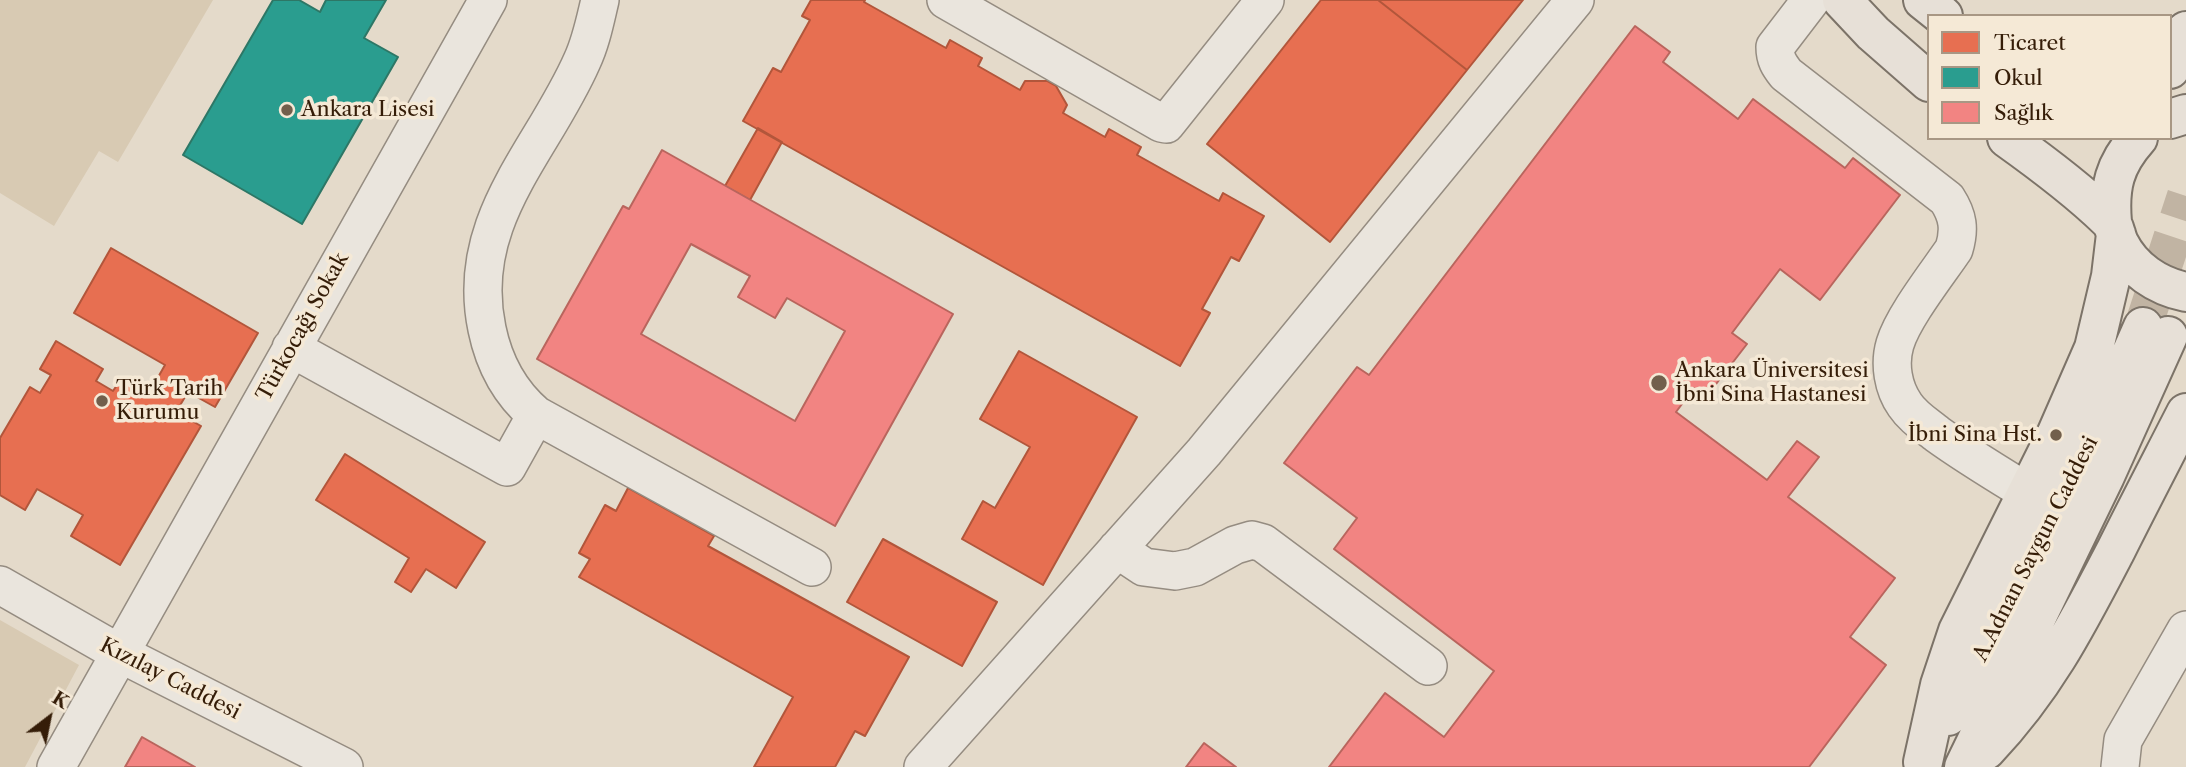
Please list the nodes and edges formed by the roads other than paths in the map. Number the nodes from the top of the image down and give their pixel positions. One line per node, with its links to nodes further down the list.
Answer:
1 (488, 0): 17 (street, Türkocağı Sokak)
2 (600, 0): 19 (street)
3 (946, 0): 4 (street)
4 (1265, 0)
5 (1575, 0): 21 (street)
6 (1811, 0): 20 (street)
7 (1842, 0): 12 (main road)
8 (1923, 0): 9 (main road)
9 (1940, 14)
10 (2186, 31): 11 (main road)
11 (2172, 64)
12 (1927, 80)
13 (2010, 140): 15 (main road)
14 (2136, 140): 15 (main road)
15 (2114, 228): 16 (main road); 20 (main road)
16 (2186, 292)
17 (291, 348): 19 (street); 25 (street, Türkocağı Sokak)
18 (2186, 413): 32 (main road)
19 (536, 415): 22 (street)
20 (2027, 492): 27 (main road)
21 (1117, 549): 26 (street); 30 (street)
22 (812, 568)
23 (0, 585): 25 (street, Kızılay Caddesi)
24 (2186, 630): 33 (street)
25 (119, 653): 28 (street, Türkocağı Sokak); 29 (street, Kızılay Caddesi)
26 (1428, 666)
27 (1922, 764): 31 (main road, A.Adnan Saygun Caddesi)
28 (56, 767)
29 (344, 767)
30 (923, 767)
31 (1964, 767)
32 (1970, 767)
33 (2120, 767)

